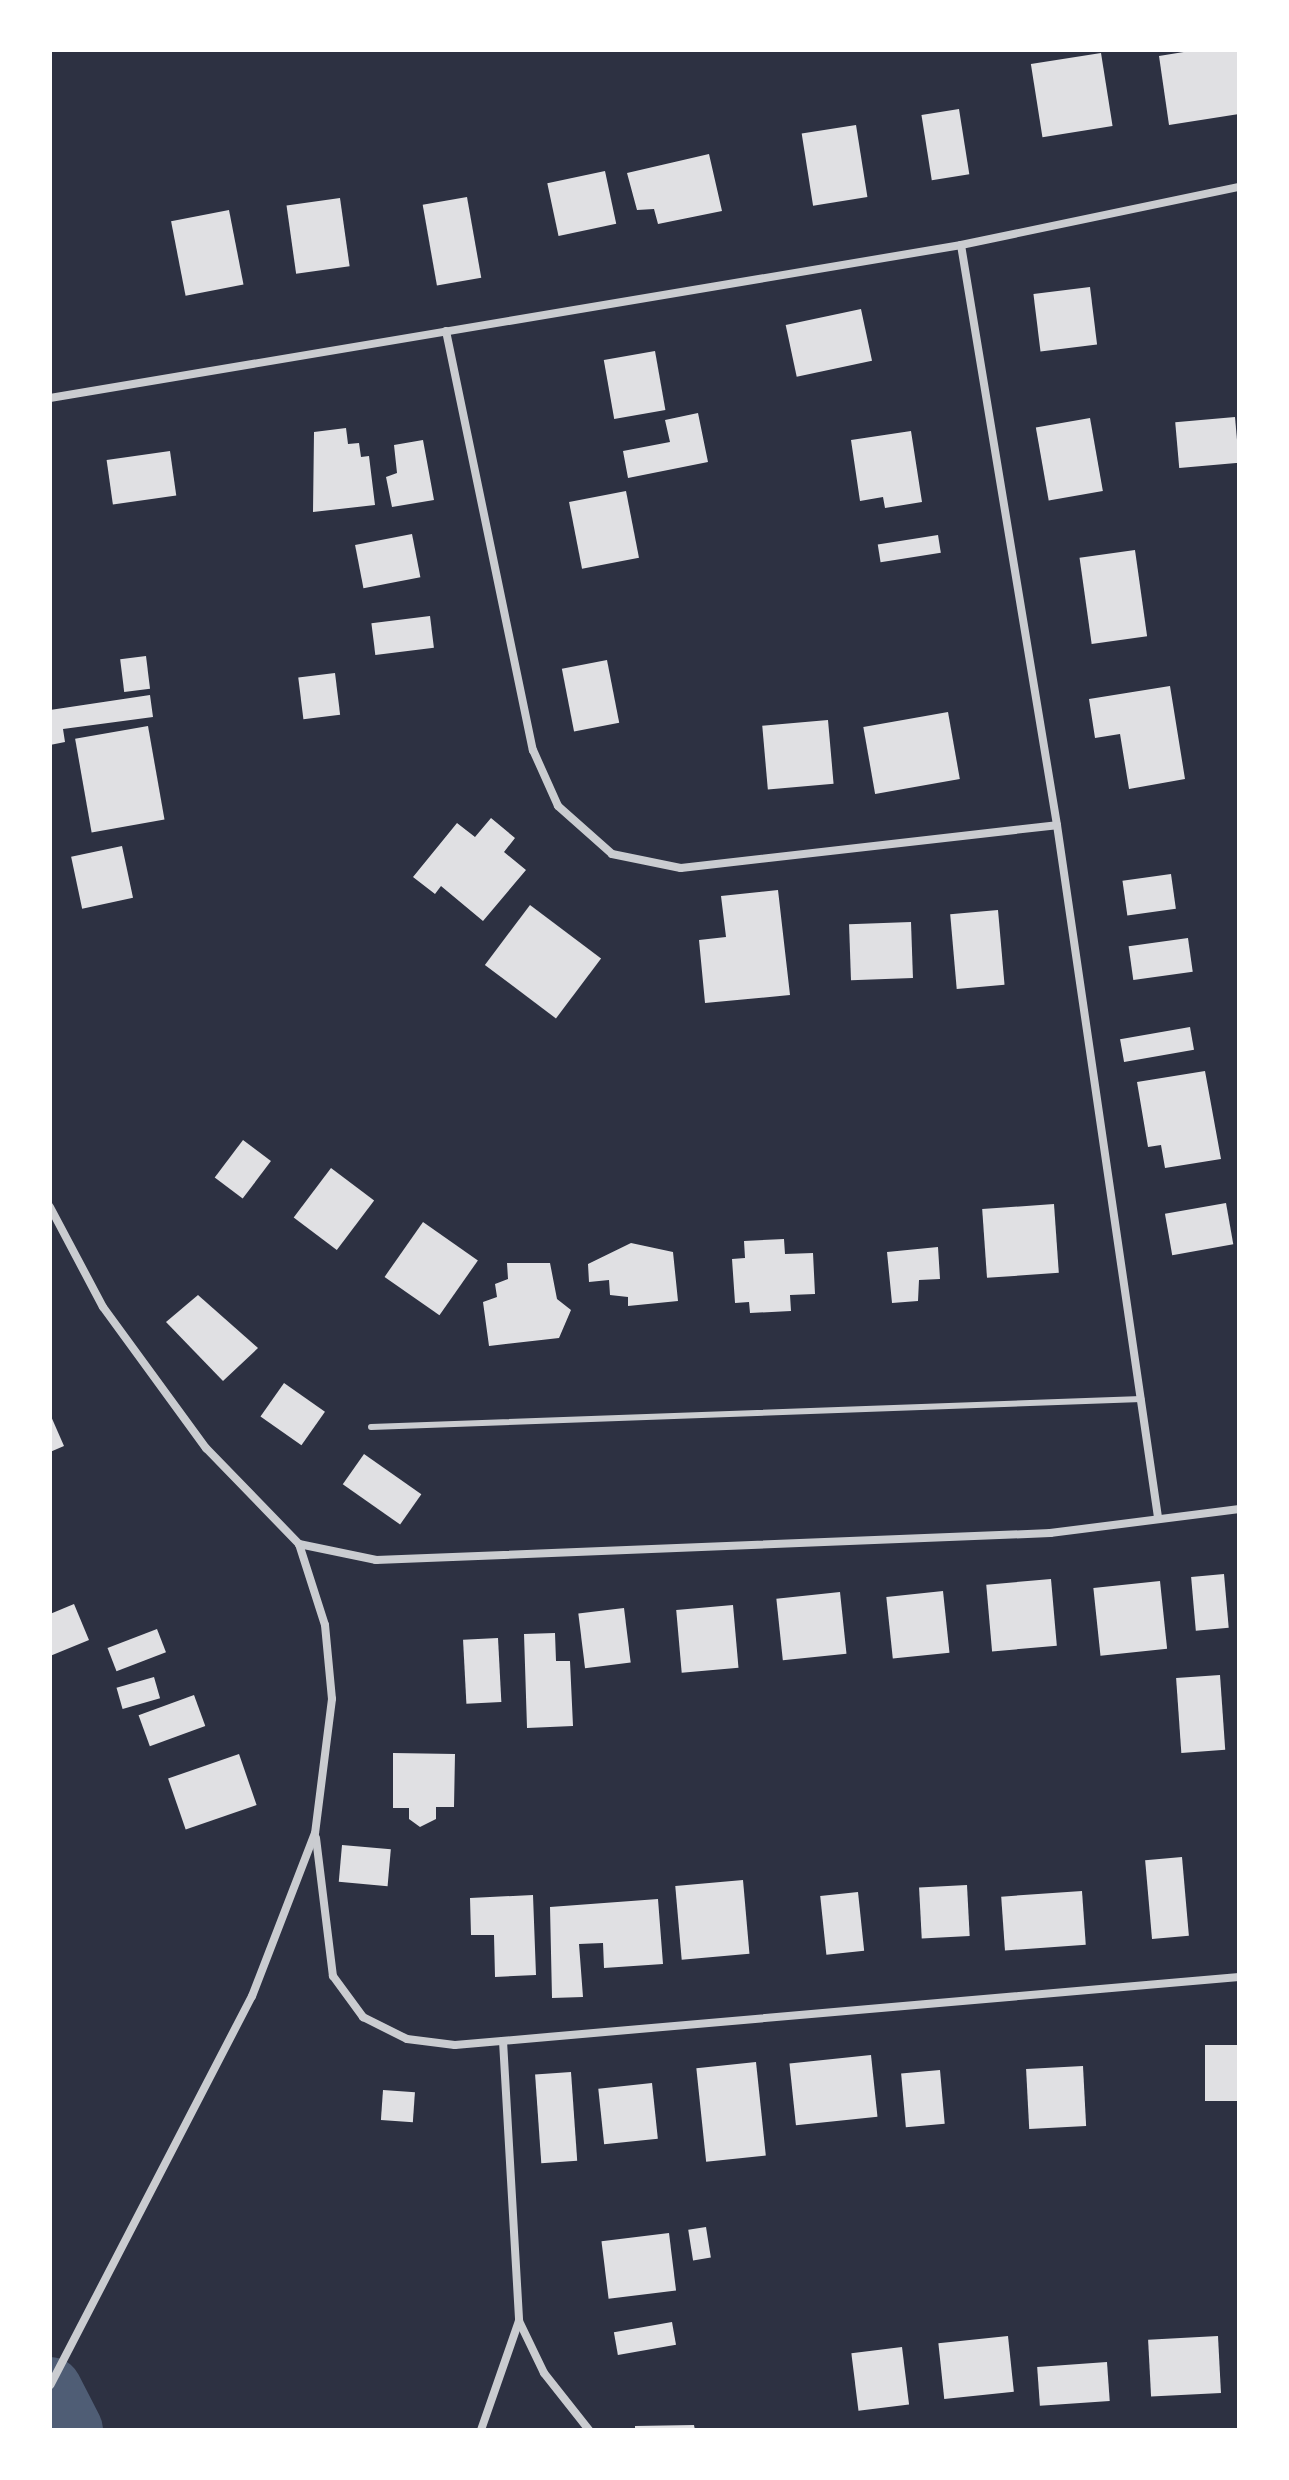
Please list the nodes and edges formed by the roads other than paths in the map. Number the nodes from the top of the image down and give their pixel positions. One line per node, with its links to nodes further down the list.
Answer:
1 (1239, 187): 2 (street)
2 (961, 245): 3 (street); 5 (street)
3 (446, 331): 4 (street); 5 (street)
4 (50, 398)
5 (1057, 825): 7 (street)
6 (50, 1207): 11 (street)
7 (1141, 1399): 8 (lane); 10 (street)
8 (371, 1427)
9 (1239, 1509): 10 (street)
10 (1158, 1517): 11 (street)
11 (299, 1544): 12 (street)
12 (315, 1833): 14 (street); 16 (street)
13 (1239, 1977): 14 (street)
14 (503, 2041): 15 (street)
15 (519, 2321): 17 (street); 18 (street)
16 (50, 2385)
17 (481, 2430)
18 (589, 2430)

